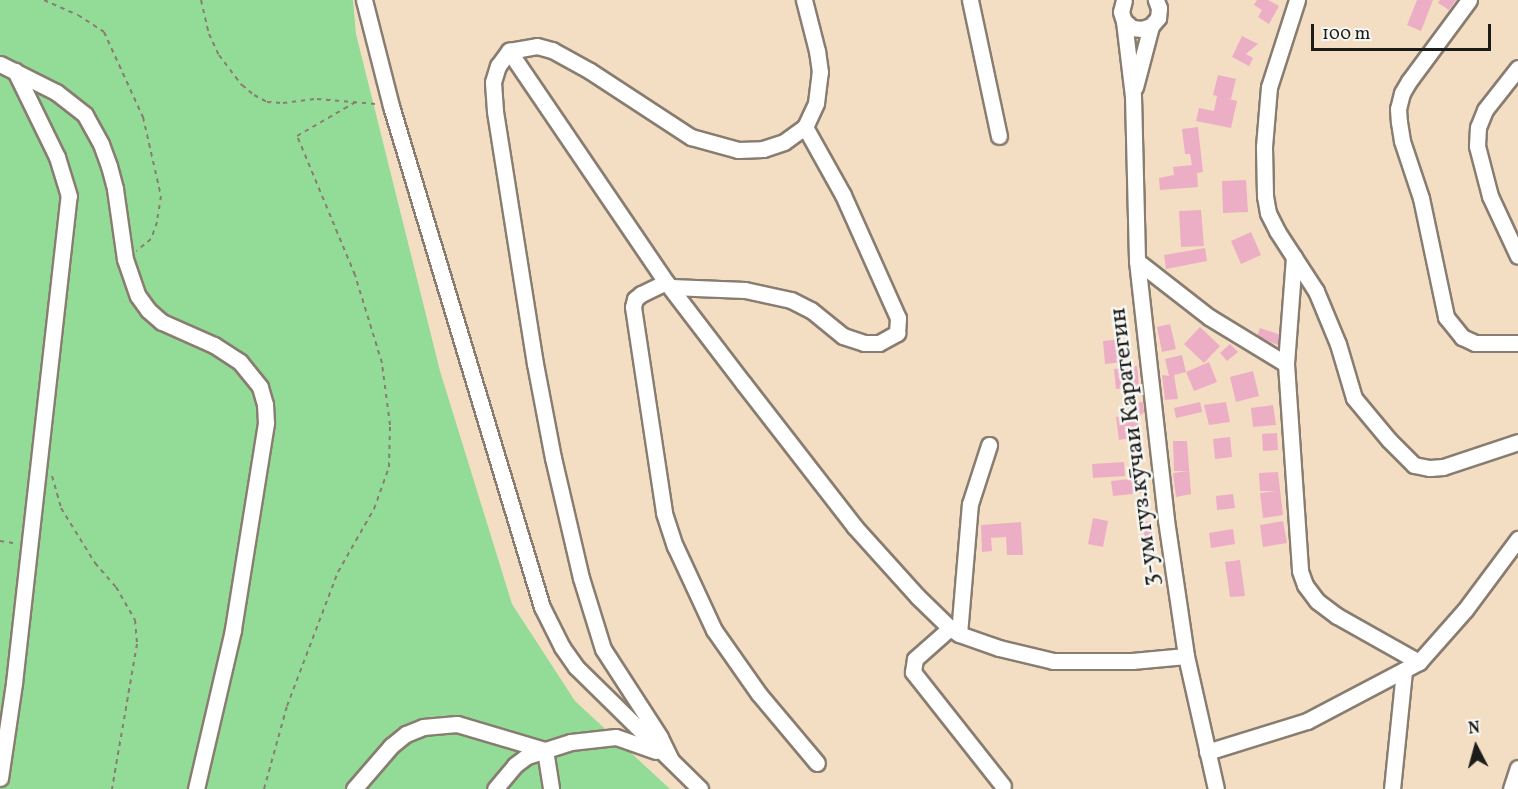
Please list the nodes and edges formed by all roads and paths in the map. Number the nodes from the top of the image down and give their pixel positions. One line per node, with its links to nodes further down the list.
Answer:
1 (44, 0): 21 (path)
2 (201, 0): 15 (path)
3 (364, 0): 16 (street)
4 (804, 0): 17 (street)
5 (970, 0): 18 (street)
6 (1297, 0): 20 (street)
7 (1470, 0): 24 (street)
8 (1158, 1): 10 (street, 3-ум гуз.кӯчаи Каратегин)
9 (1122, 7): 10 (street); 14 (street, 3-ум гуз.кӯчаи Каратегин)
10 (1151, 26): 14 (street, 3-ум гуз.кӯчаи Каратегин)
11 (509, 51): 17 (street); 23 (street); 38 (street)
12 (1518, 68): 19 (street)
13 (5, 69): 21 (street); 31 (street)
14 (1133, 96): 22 (street, 3-ум гуз.кӯчаи Каратегин)
15 (359, 100): 16 (path); 45 (path)
16 (391, 106): 38 (street)
17 (805, 127): 23 (street)
18 (999, 136)
19 (1518, 256)
20 (1294, 257): 25 (street); 26 (street)
21 (125, 259): 44 (street)
22 (1137, 261): 25 (street); 33 (street, 3-ум гуз.кӯчаи Каратегин)
23 (668, 284): 32 (street); 39 (street)
24 (1518, 343)
25 (1286, 364): 34 (street)
26 (1518, 442)
27 (989, 445): 32 (street)
28 (51, 474): 43 (path)
29 (1518, 539): 34 (street)
30 (0, 542): 31 (path)
31 (29, 546): 41 (street)
32 (954, 631): 33 (street); 42 (street)
33 (1186, 656): 37 (street, 3-ум гуз.кӯчаи Каратегин)
34 (1419, 662): 35 (street)
35 (1404, 671): 37 (street); 51 (street)
36 (545, 750): 38 (street); 46 (street); 47 (street); 48 (street)
37 (1207, 752): 50 (street, 3-ум гуз.кӯчаи Каратегин)
38 (668, 757): 49 (street)
39 (817, 763)
40 (1518, 768): 52 (street)
41 (0, 778)
42 (1003, 786)
43 (112, 789)
44 (196, 789)
45 (264, 789)
46 (354, 789)
47 (495, 789)
48 (551, 789)
49 (700, 789)
50 (1216, 789)
51 (1392, 789)
52 (1511, 789)

